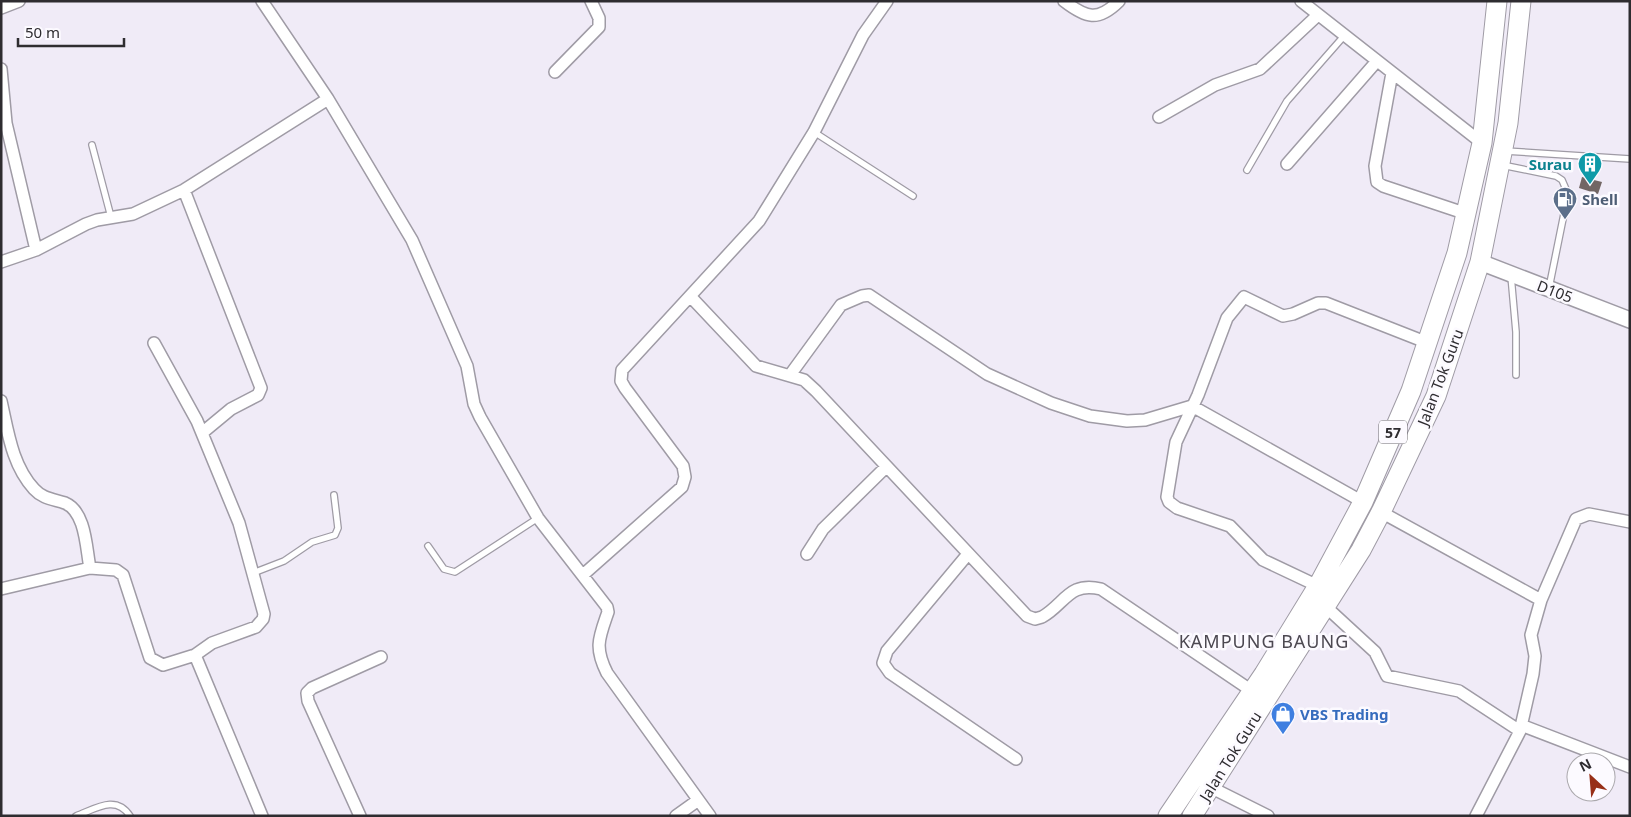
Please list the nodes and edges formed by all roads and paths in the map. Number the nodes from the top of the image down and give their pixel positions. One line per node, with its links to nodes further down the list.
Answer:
1 (19, 1): 10 (street)
2 (262, 1): 18 (street)
3 (591, 1): 15 (street)
4 (888, 1): 21 (street)
5 (1064, 1): 6 (street)
6 (1119, 1)
7 (1301, 1): 11 (street)
8 (1498, 1): 19 (main road, Jalan Tok Guru / 57)
9 (1521, 1): 17 (main road, Jalan Tok Guru / 57)
10 (1, 8)
11 (1318, 15): 12 (street); 20 (street)
12 (1344, 36): 13 (street); 27 (lane)
13 (1378, 61): 16 (street); 26 (street)
14 (1, 70): 32 (street)
15 (555, 72)
16 (1392, 73): 22 (street); 30 (street)
17 (1513, 75): 19 (main road); 24 (main road, Jalan Tok Guru / 57)
18 (328, 99): 28 (street); 50 (street)
19 (1486, 109): 22 (main road, Jalan Tok Guru / 57)
20 (1159, 117)
21 (814, 132): 29 (lane); 37 (street)
22 (1482, 143): 30 (main road, Jalan Tok Guru / 57)
23 (92, 145): 31 (lane)
24 (1501, 158): 25 (lane); 34 (main road, Jalan Tok Guru / 57); 36 (lane)
25 (1630, 159)
26 (1287, 164)
27 (1247, 170)
28 (184, 190): 31 (street); 45 (street)
29 (913, 196)
30 (1464, 213): 40 (main road, Jalan Tok Guru / 57)
31 (111, 217): 32 (street)
32 (36, 250): 33 (street)
33 (1, 262)
34 (1480, 262): 35 (street, D105); 49 (main road, Jalan Tok Guru / 57)
35 (1511, 274): 36 (street, D105); 42 (lane)
36 (1549, 289): 38 (street, D105)
37 (690, 296): 41 (street); 57 (street)
38 (1630, 320)
39 (154, 343): 45 (street)
40 (1428, 343): 44 (street); 48 (main road, Jalan Tok Guru / 57)
41 (790, 375): 44 (street); 46 (street)
42 (1516, 375)
43 (1, 401): 55 (street)
44 (1192, 406): 48 (street); 58 (street)
45 (202, 433): 56 (street)
46 (886, 467): 53 (street); 54 (street)
47 (334, 495): 56 (lane)
48 (1363, 502): 58 (main road, Jalan Tok Guru / 57)
49 (1381, 512): 60 (street); 61 (main road, Jalan Tok Guru / 57)
50 (538, 518): 52 (lane); 57 (street)
51 (1630, 522): 60 (street)
52 (428, 546)
53 (807, 554)
54 (968, 554): 64 (street); 66 (street)
55 (90, 568): 59 (street); 62 (street)
56 (253, 572): 62 (street)
57 (584, 574): 69 (street)
58 (1318, 586): 64 (main road, Jalan Tok Guru / 57)
59 (1, 590)
60 (1541, 600): 65 (street)
61 (1325, 606): 65 (street); 68 (main road, Jalan Tok Guru / 57)
62 (195, 655): 72 (street)
63 (381, 657): 73 (street)
64 (1252, 691): 76 (main road, Jalan Tok Guru / 57)
65 (1520, 728): 67 (street); 79 (street)
66 (1016, 759)
67 (1630, 767)
68 (1210, 787): 77 (main road, Jalan Tok Guru / 57); 78 (street)
69 (697, 801): 74 (street); 75 (street)
70 (76, 816): 71 (lane)
71 (130, 816)
72 (262, 816)
73 (360, 816)
74 (676, 816)
75 (710, 816)
76 (1168, 816)
77 (1192, 816)
78 (1268, 816)
79 (1476, 816)

